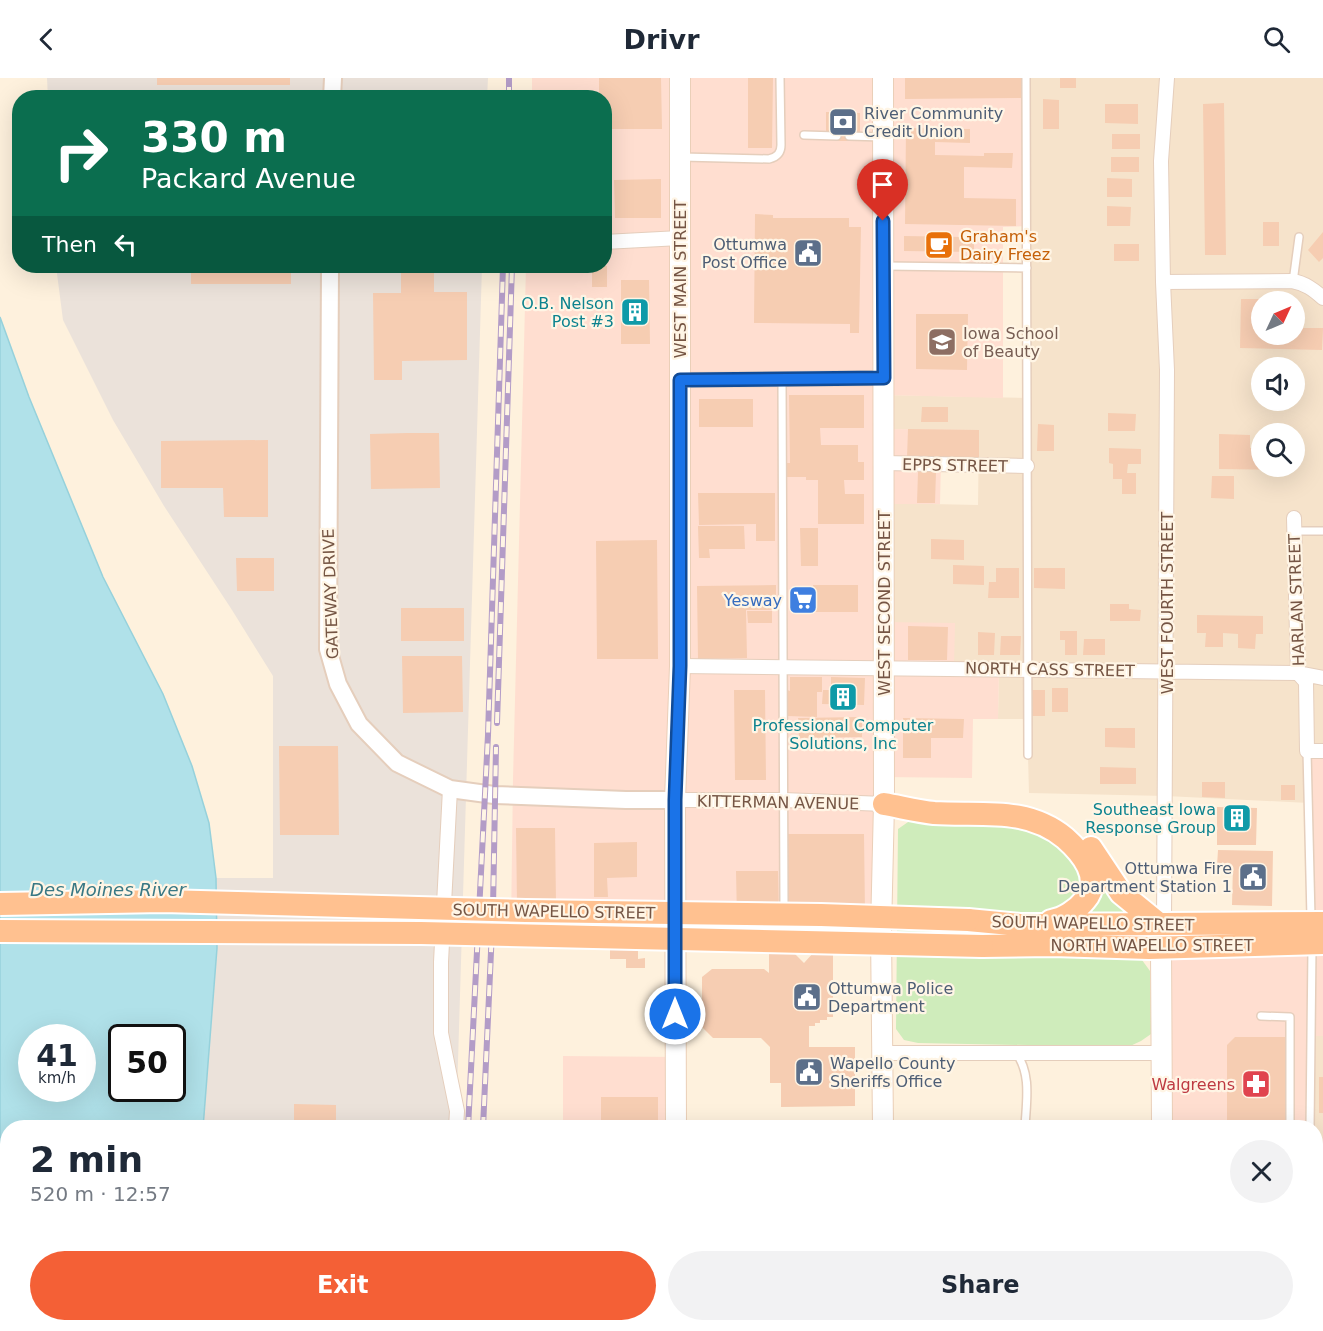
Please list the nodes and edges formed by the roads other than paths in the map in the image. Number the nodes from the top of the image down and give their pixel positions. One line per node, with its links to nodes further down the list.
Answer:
1 (680, 78): 10 (main road, WEST MAIN STREET)
2 (780, 78): 10 (lane)
3 (883, 78): 9 (main road, WEST SECOND STREET)
4 (1026, 78): 15 (lane)
5 (1167, 78): 18 (street, WEST FOURTH STREET)
6 (804, 135): 7 (lane)
7 (837, 136)
8 (849, 136): 9 (lane)
9 (883, 137): 14 (main road, WEST SECOND STREET)
10 (680, 157): 12 (main road, WEST MAIN STREET)
11 (1299, 237): 17 (lane)
12 (680, 238): 13 (street); 21 (main road, WEST MAIN STREET)
13 (612, 242)
14 (883, 266): 15 (lane); 20 (main road, WEST SECOND STREET)
15 (1027, 268): 24 (lane)
16 (330, 273): 37 (street, GATEWAY DRIVE)
17 (1292, 281): 18 (street); 19 (street)
18 (1163, 282): 31 (street, WEST FOURTH STREET)
19 (1323, 300)
20 (884, 378): 22 (street); 23 (main road, WEST SECOND STREET)
21 (680, 380): 22 (street); 27 (main road, WEST MAIN STREET)
22 (782, 380): 28 (lane)
23 (884, 463): 24 (street, EPPS STREET); 29 (main road, WEST SECOND STREET)
24 (1027, 466): 30 (lane)
25 (1294, 525): 26 (lane); 32 (street, HARLAN STREET)
26 (1323, 531)
27 (680, 666): 28 (street, NORTH CASS STREET); 39 (main road, WEST MAIN STREET)
28 (783, 666): 29 (street, NORTH CASS STREET); 40 (lane)
29 (884, 667): 30 (street, NORTH CASS STREET); 41 (main road, WEST SECOND STREET)
30 (1028, 669): 31 (street, NORTH CASS STREET); 36 (lane)
31 (1167, 671): 32 (street, NORTH CASS STREET); 44 (street, WEST FOURTH STREET)
32 (1298, 673): 33 (street, NORTH CASS STREET); 34 (street, HARLAN STREET)
33 (1323, 678)
34 (1307, 751): 35 (street); 50 (lane)
35 (1323, 751)
36 (1028, 754)
37 (450, 789): 38 (street, GATEWAY DRIVE); 57 (street)
38 (564, 797): 39 (street, KITTERMAN AVENUE)
39 (675, 800): 40 (street, KITTERMAN AVENUE); 46 (main road, WEST MAIN STREET)
40 (783, 800): 41 (street, KITTERMAN AVENUE); 47 (lane)
41 (884, 804): 43 (highway); 44 (highway); 49 (main road, WEST SECOND STREET)
42 (0, 904): 43 (highway, SOUTH WAPELLO STREET, bridge)
43 (1020, 924): 44 (highway, SOUTH WAPELLO STREET)
44 (1162, 924): 50 (highway, SOUTH WAPELLO STREET); 52 (main road, WEST FOURTH STREET)
45 (511, 925): 46 (street, SOUTH WAPELLO STREET)
46 (675, 928): 47 (street, SOUTH WAPELLO STREET); 58 (main road, WEST MAIN STREET)
47 (784, 930): 49 (street, SOUTH WAPELLO STREET)
48 (0, 931): 51 (highway, SOUTH WAPELLO STREET, bridge)
49 (881, 931): 54 (main road, WEST SECOND STREET)
50 (1317, 933): 52 (highway, NORTH WAPELLO STREET); 63 (lane)
51 (982, 946): 52 (highway, NORTH WAPELLO STREET)
52 (1161, 948): 56 (main road, WEST FOURTH STREET)
53 (1261, 1017): 62 (lane)
54 (883, 1053): 55 (street); 59 (main road, WEST SECOND STREET)
55 (1016, 1053): 56 (street); 60 (lane)
56 (1161, 1053): 61 (main road, WEST FOURTH STREET)
57 (456, 1120)
58 (675, 1120)
59 (883, 1120)
60 (1025, 1120)
61 (1162, 1120)
62 (1290, 1120)
63 (1310, 1120)

